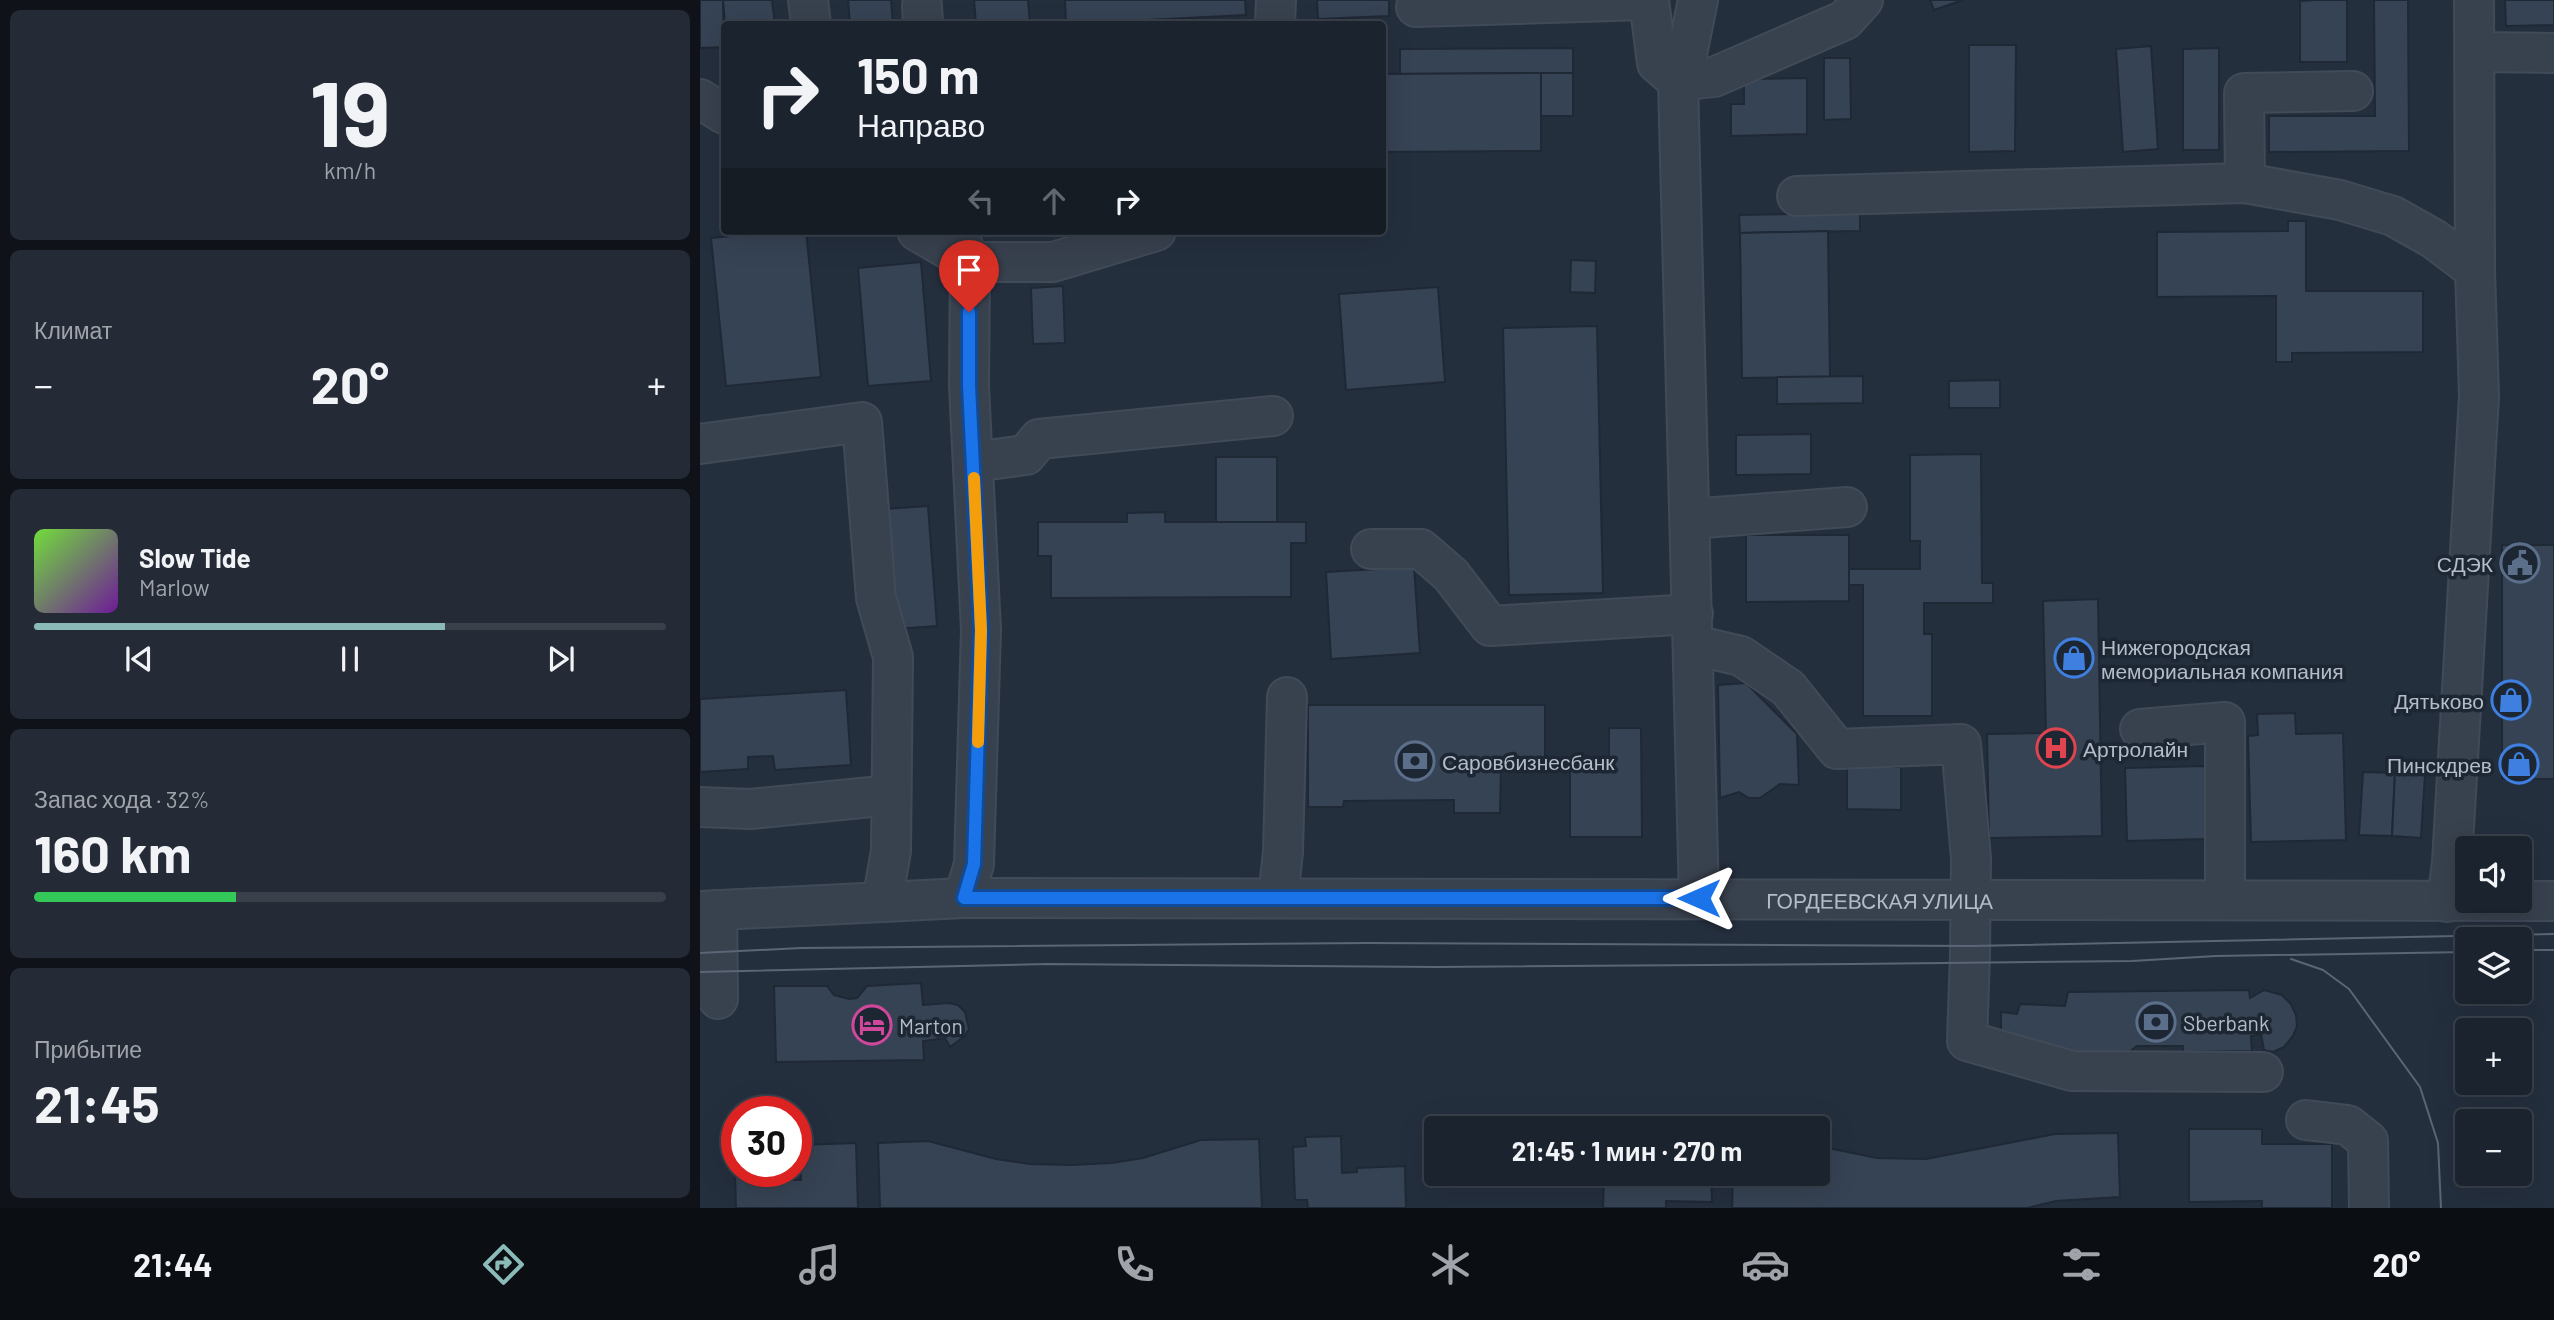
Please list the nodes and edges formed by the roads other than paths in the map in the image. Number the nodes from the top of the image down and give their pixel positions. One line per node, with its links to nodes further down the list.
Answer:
1 (807, 0): 9 (street)
2 (1276, 0): 10 (street)
3 (1644, 0): 8 (street)
4 (1649, 0): 13 (street)
5 (1698, 0): 13 (street)
6 (1863, 0): 13 (street)
7 (2474, 0): 11 (street)
8 (1416, 7)
9 (810, 21)
10 (1275, 21)
11 (2476, 52): 12 (street); 22 (street)
12 (2554, 53)
13 (1684, 80): 27 (street)
14 (2353, 91): 17 (street)
15 (700, 99): 16 (street)
16 (721, 112)
17 (2245, 183): 18 (street); 22 (street)
18 (1797, 196)
19 (928, 235): 21 (street)
20 (1143, 235): 21 (street)
21 (963, 247): 25 (street)
22 (2476, 270): 41 (street)
23 (1273, 416): 25 (street)
24 (700, 444): 32 (street)
25 (973, 462): 34 (street)
26 (1847, 507): 27 (street)
27 (1690, 519): 29 (street)
28 (1370, 549): 29 (street)
29 (1693, 630): 36 (street); 37 (street)
30 (1287, 697): 35 (street)
31 (2140, 729): 38 (street)
32 (891, 795): 33 (street); 40 (street)
33 (700, 807)
34 (964, 898): 35 (street, ГОРДЕЕВСКАЯ УЛИЦА); 40 (street, ГОРДЕЕВСКАЯ УЛИЦА)
35 (1278, 898): 36 (street, ГОРДЕЕВСКАЯ УЛИЦА)
36 (1699, 898): 37 (street, ГОРДЕЕВСКАЯ УЛИЦА)
37 (1970, 899): 38 (street, ГОРДЕЕВСКАЯ УЛИЦА); 44 (street)
38 (2225, 899): 41 (street, ГОРДЕЕВСКАЯ УЛИЦА)
39 (2554, 901): 41 (street, ГОРДЕЕВСКАЯ УЛИЦА)
40 (882, 902): 42 (street, ГОРДЕЕВСКАЯ УЛИЦА)
41 (2447, 902)
42 (708, 910): 43 (street)
43 (718, 999)
44 (2263, 1072)
45 (2306, 1120): 46 (street)
46 (2369, 1208)

